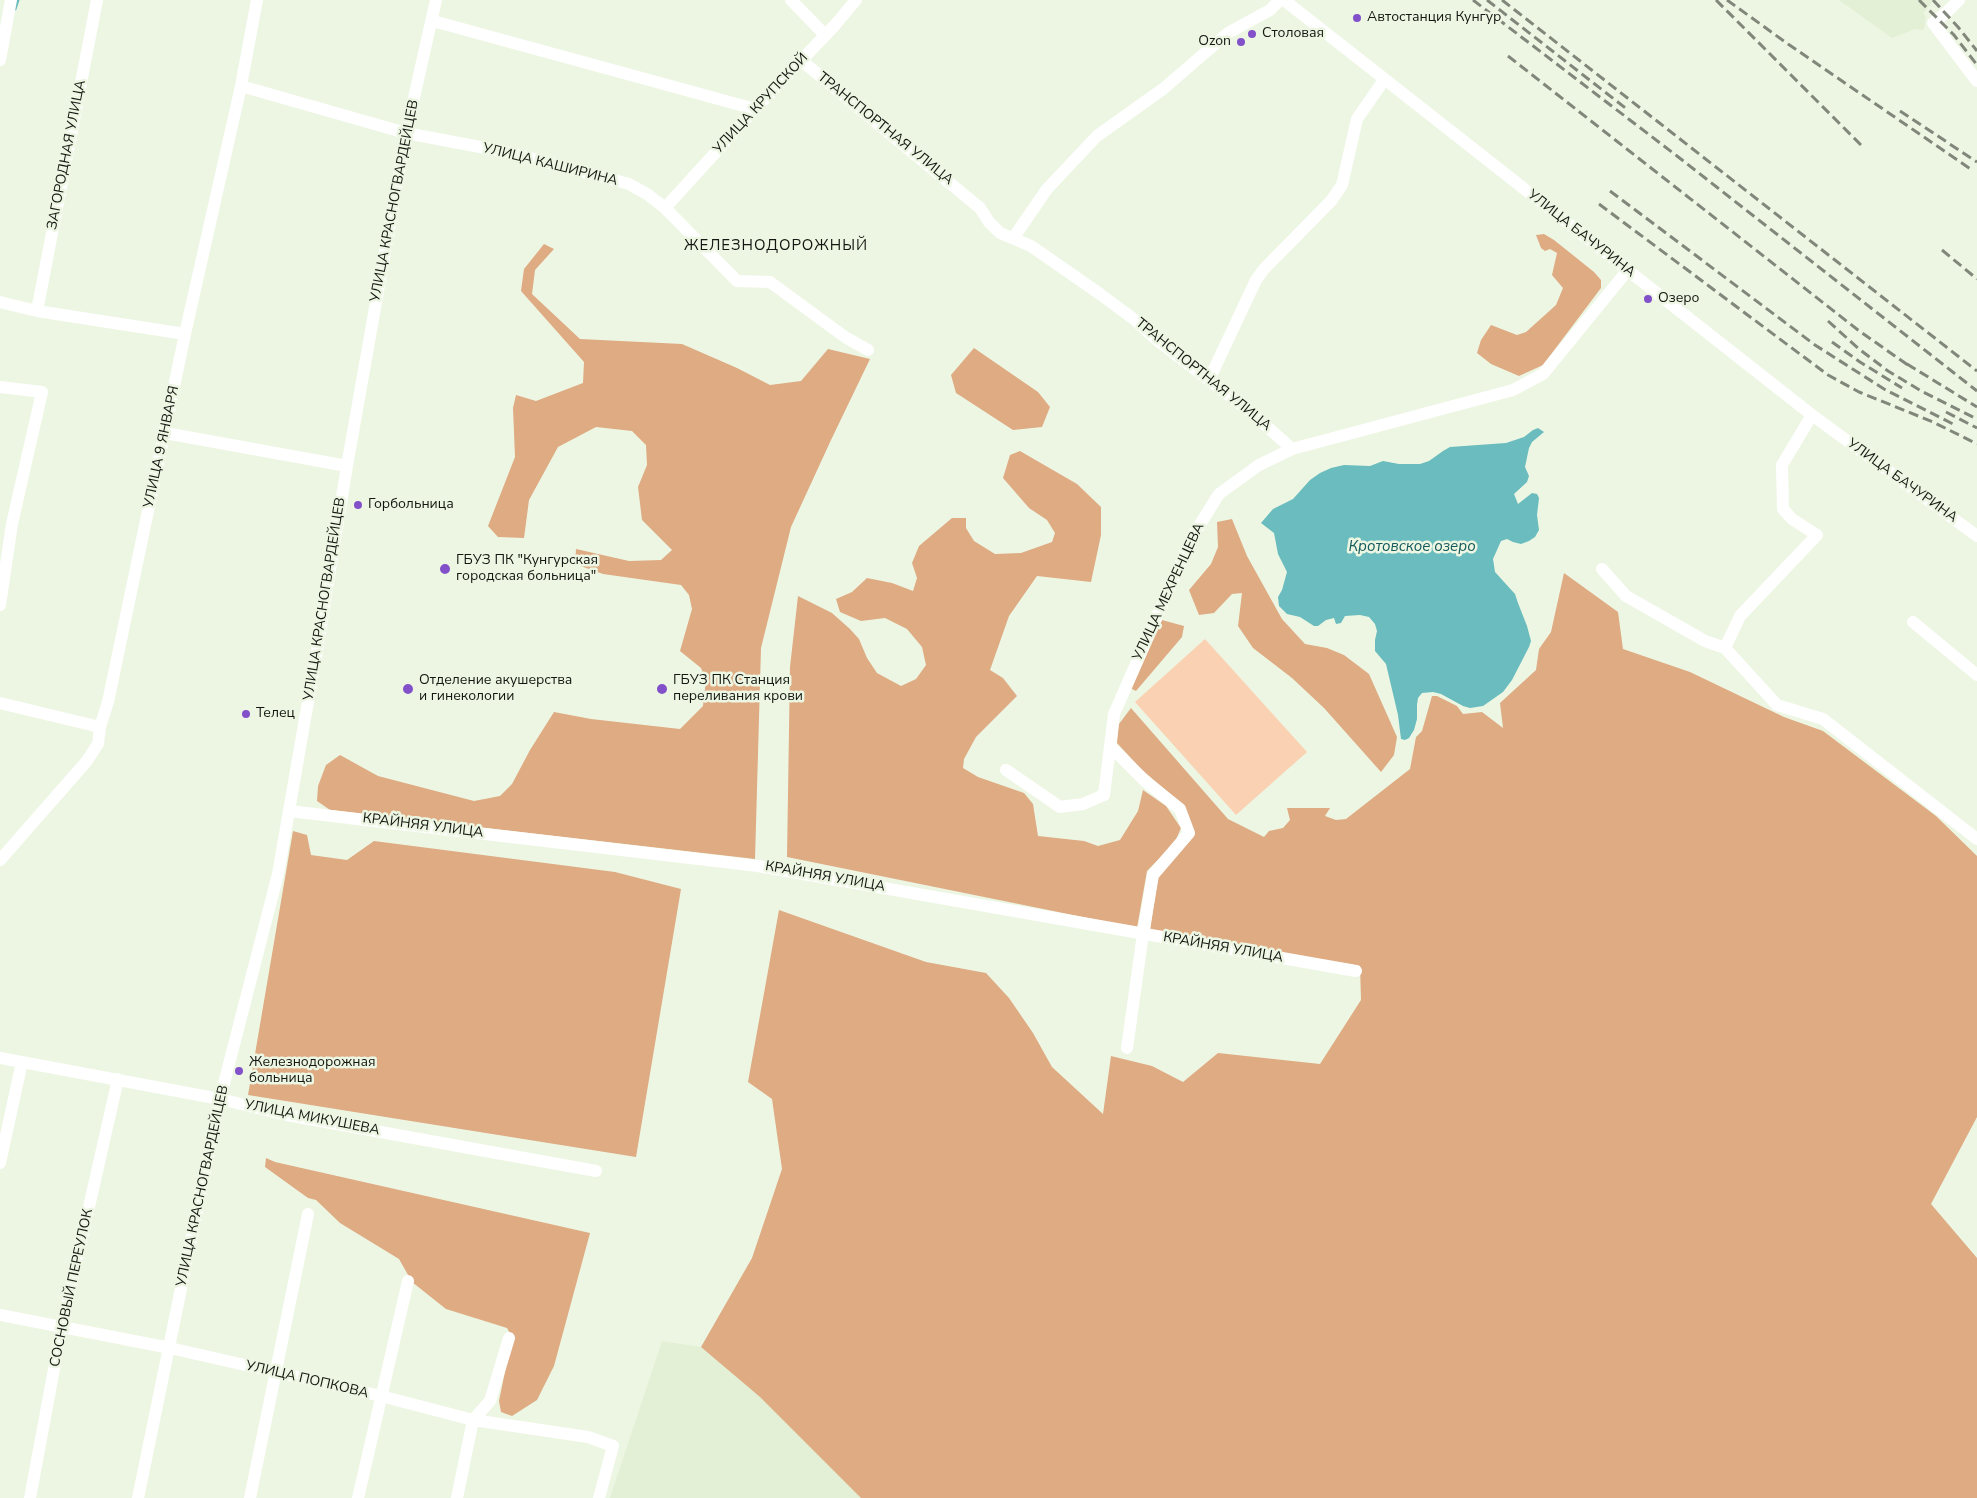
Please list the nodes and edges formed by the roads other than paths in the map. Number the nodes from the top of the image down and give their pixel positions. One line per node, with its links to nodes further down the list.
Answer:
1 (11, 0): 13 (street)
2 (97, 0): 24 (street, ЗАГОРОДНАЯ УЛИЦА)
3 (257, 0): 17 (street, УЛИЦА 9 ЯНВАРЯ)
4 (436, 0): 11 (street, УЛИЦА КРАСНОГВАРДЕЙЦЕВ)
5 (782, 0): 10 (street)
6 (856, 0): 12 (street, УЛИЦА КРУПСКОЙ)
7 (1280, 0): 21 (street)
8 (1284, 0): 15 (street, УЛИЦА БАЧУРИНА)
9 (1959, 0): 16 (street)
10 (793, 2): 12 (street)
11 (433, 21): 18 (street); 19 (street, УЛИЦА КРАСНОГВАРДЕЙЦЕВ)
12 (825, 35): 14 (street, УЛИЦА КРУПСКОЙ)
13 (0, 60)
14 (802, 61): 18 (street, УЛИЦА КРУПСКОЙ); 21 (street, ТРАНСПОРТНАЯ УЛИЦА)
15 (1384, 80): 22 (street, УЛИЦА БАЧУРИНА); 27 (street)
16 (1977, 81)
17 (241, 86): 19 (street, УЛИЦА КАШИРИНА); 25 (street, УЛИЦА 9 ЯНВАРЯ)
18 (754, 109): 20 (street, УЛИЦА КРУПСКОЙ)
19 (406, 133): 20 (street, УЛИЦА КАШИРИНА); 32 (street, УЛИЦА КРАСНОГВАРДЕЙЦЕВ)
20 (666, 208): 26 (street, УЛИЦА КАШИРИНА)
21 (1014, 237): 27 (street, ТРАНСПОРТНАЯ УЛИЦА)
22 (1628, 271): 29 (street, УЛИЦА БАЧУРИНА); 31 (street)
23 (0, 302): 24 (street)
24 (37, 311): 25 (street)
25 (185, 334): 30 (street, УЛИЦА 9 ЯНВАРЯ)
26 (868, 350)
27 (1209, 380): 31 (street, ТРАНСПОРТНАЯ УЛИЦА)
28 (0, 387): 33 (street)
29 (1812, 415): 34 (street, УЛИЦА БАЧУРИНА); 38 (street)
30 (165, 433): 32 (street); 41 (street, УЛИЦА 9 ЯНВАРЯ)
31 (1292, 449): 42 (street, УЛИЦА МЕХРЕНЦЕВА)
32 (347, 466): 44 (street, УЛИЦА КРАСНОГВАРДЕЙЦЕВ)
33 (6, 522): 36 (street)
34 (1977, 536)
35 (1602, 569): 38 (street)
36 (0, 604)
37 (1913, 622): 39 (street)
38 (1725, 648): 45 (street)
39 (1977, 675)
40 (0, 703): 41 (street)
41 (100, 727): 46 (street, УЛИЦА 9 ЯНВАРЯ)
42 (1110, 746): 43 (street, УЛИЦА МЕХРЕНЦЕВА); 47 (street)
43 (1006, 770)
44 (289, 811): 47 (street, КРАЙНЯЯ УЛИЦА); 53 (street, УЛИЦА КРАСНОГВАРДЕЙЦЕВ)
45 (1977, 839)
46 (0, 860)
47 (1142, 934): 48 (street, КРАЙНЯЯ УЛИЦА); 49 (street)
48 (1356, 971)
49 (1127, 1048)
50 (0, 1058): 51 (street, УЛИЦА МИКУШЕВА)
51 (22, 1062): 52 (street, УЛИЦА МИКУШЕВА); 54 (street)
52 (118, 1080): 53 (street, УЛИЦА МИКУШЕВА); 59 (street, СОСНОВЫЙ ПЕРЕУЛОК)
53 (220, 1099): 55 (street, УЛИЦА МИКУШЕВА); 61 (street, УЛИЦА КРАСНОГВАРДЕЙЦЕВ)
54 (0, 1163)
55 (596, 1171)
56 (308, 1214): 62 (street)
57 (408, 1281): 63 (street)
58 (0, 1315): 59 (street, УЛИЦА ПОПКОВА)
59 (62, 1326): 61 (street, УЛИЦА ПОПКОВА); 65 (street, СОСНОВЫЙ ПЕРЕУЛОК)
60 (508, 1338): 64 (street)
61 (170, 1348): 62 (street, УЛИЦА ПОПКОВА); 66 (street, УЛИЦА КРАСНОГВАРДЕЙЦЕВ)
62 (277, 1374): 63 (street, УЛИЦА ПОПКОВА); 67 (street)
63 (381, 1396): 64 (street, УЛИЦА ПОПКОВА); 68 (street)
64 (473, 1420): 69 (street); 70 (street, УЛИЦА ПОПКОВА)
65 (30, 1498)
66 (138, 1498)
67 (250, 1498)
68 (358, 1498)
69 (457, 1498)
70 (599, 1498)

